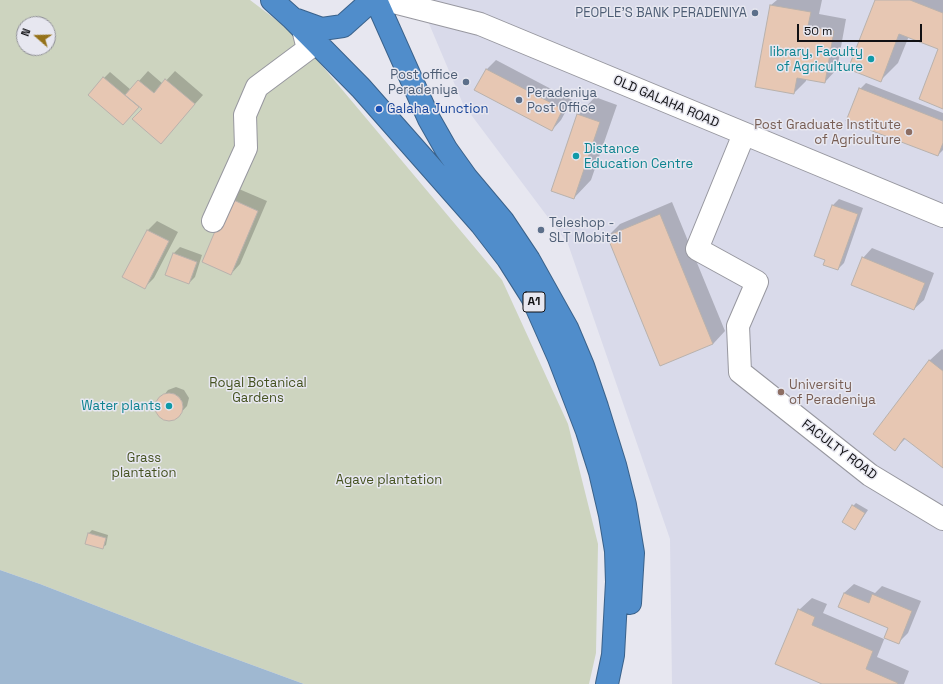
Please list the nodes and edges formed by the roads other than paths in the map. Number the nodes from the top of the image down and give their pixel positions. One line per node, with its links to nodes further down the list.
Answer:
1 (372, 0): 5 (highway)
2 (376, 0): 11 (highway, A1)
3 (386, 0): 6 (lane, OLD GALAHA ROAD)
4 (273, 1): 5 (highway, A1)
5 (297, 23): 8 (lane); 10 (highway, A1)
6 (744, 134): 7 (lane, OLD GALAHA ROAD); 9 (lane, FACULTY ROAD)
7 (943, 216)
8 (213, 221)
9 (943, 519)
10 (607, 684)
11 (617, 684)

